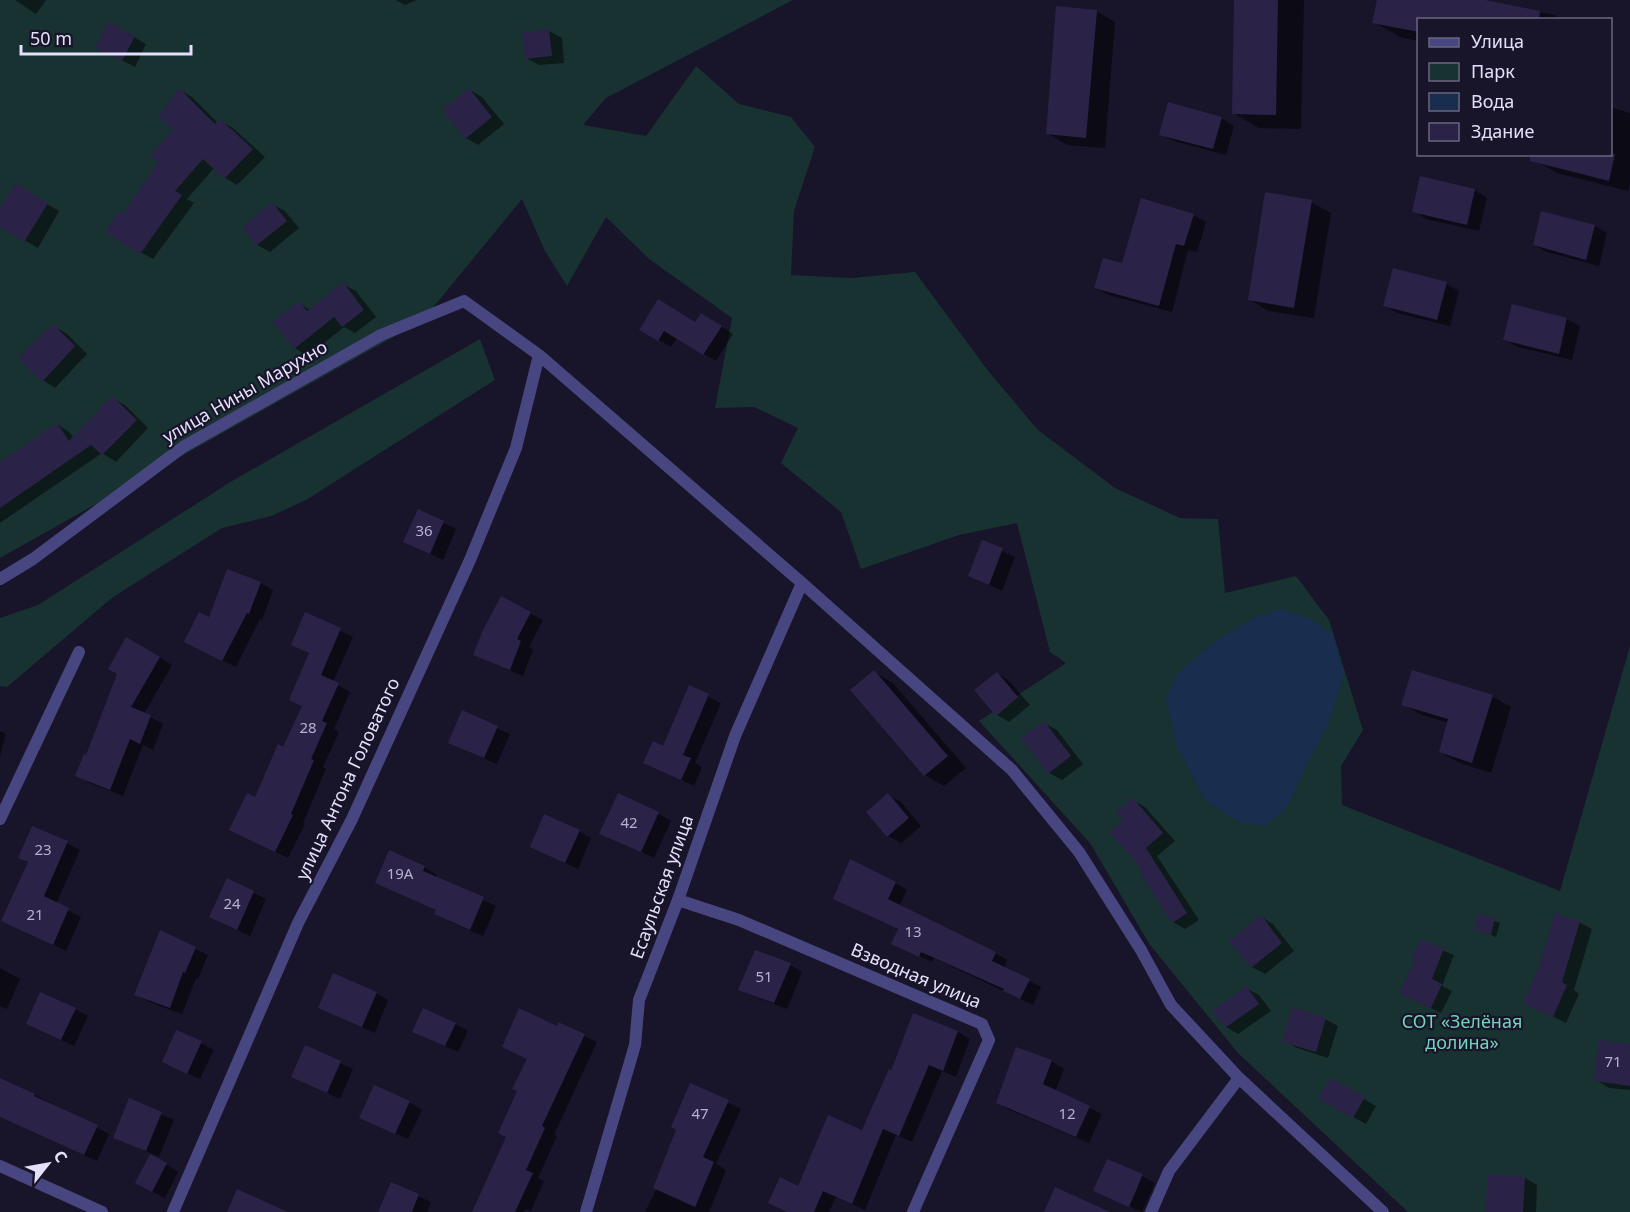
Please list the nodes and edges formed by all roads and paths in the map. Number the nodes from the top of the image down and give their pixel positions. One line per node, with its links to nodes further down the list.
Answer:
1 (539, 355): 2 (street, улица Нины Марухно); 3 (street); 10 (street, улица Антона Головатого)
2 (0, 579)
3 (802, 584): 6 (street, Есаульская улица); 7 (street)
4 (78, 652): 5 (street)
5 (0, 819)
6 (678, 900): 11 (street, Есаульская улица); 12 (street, Взводная улица)
7 (1239, 1078): 13 (street); 14 (street)
8 (0, 1166): 9 (street)
9 (102, 1212)
10 (173, 1212)
11 (586, 1212)
12 (913, 1212)
13 (1151, 1212)
14 (1383, 1212)

